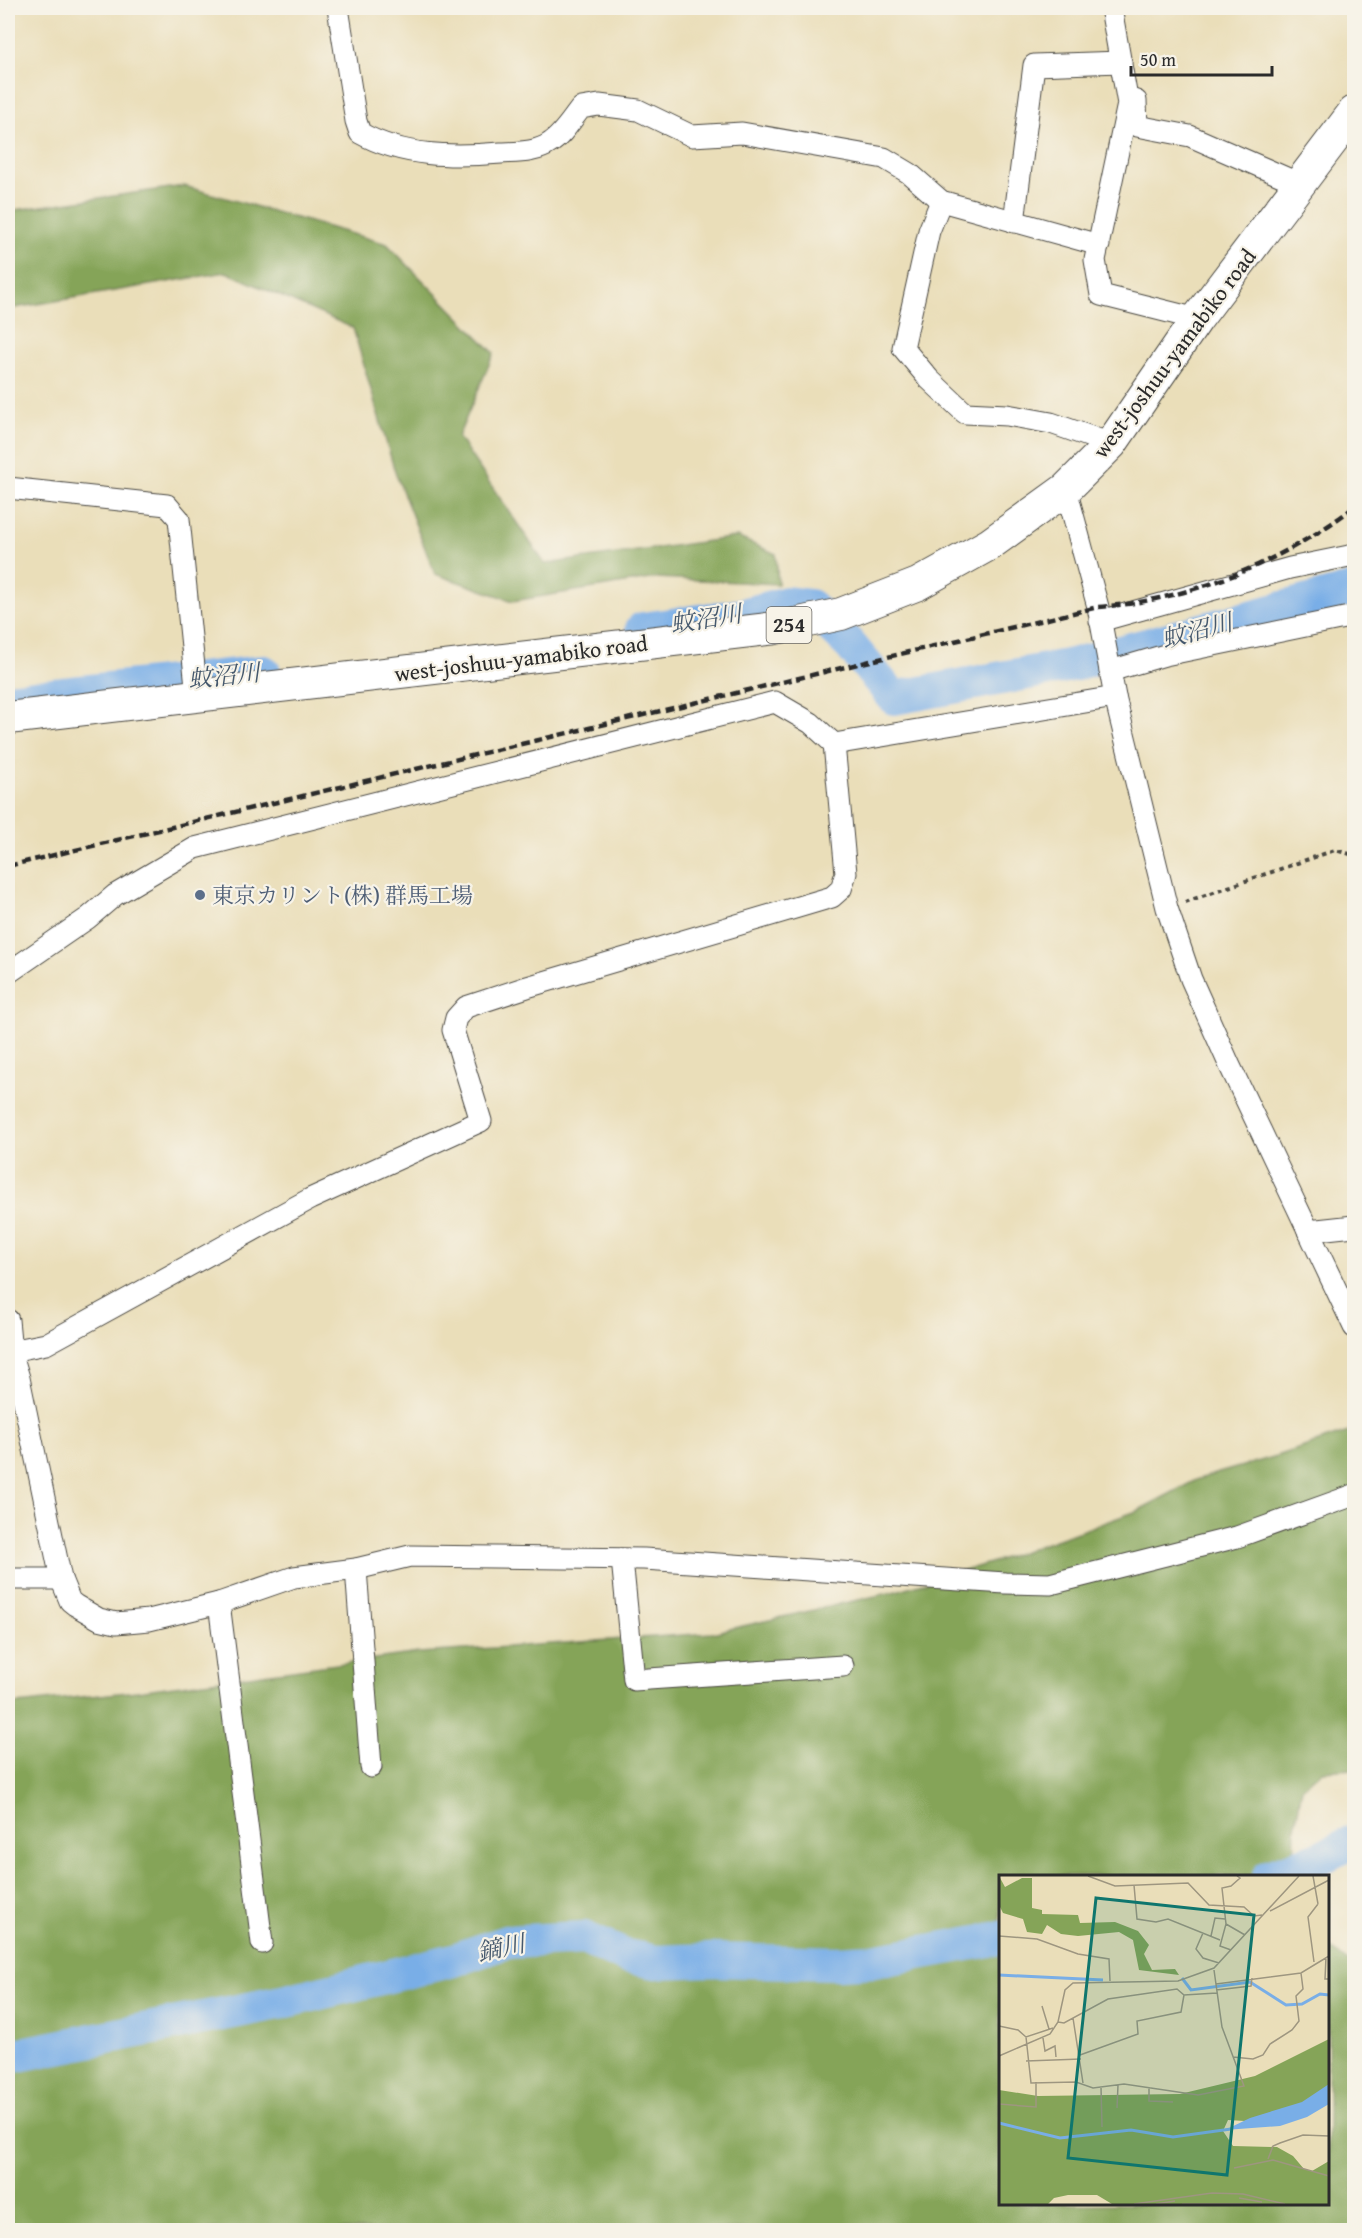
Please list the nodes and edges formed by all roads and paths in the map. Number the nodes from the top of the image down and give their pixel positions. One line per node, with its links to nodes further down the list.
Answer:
1 (338, 8): 7 (street)
2 (1111, 8): 3 (street)
3 (1120, 62): 4 (street); 8 (street)
4 (1126, 98): 6 (street); 9 (street)
5 (1354, 112): 6 (highway, west-joshuu-yamabiko road / 254)
6 (1300, 184): 10 (highway, west-joshuu-yamabiko road / 254)
7 (941, 201): 8 (street); 11 (street)
8 (1014, 222): 9 (street)
9 (1099, 245): 10 (street)
10 (1197, 319): 11 (highway, west-joshuu-yamabiko road / 254)
11 (1111, 444): 13 (highway, west-joshuu-yamabiko road / 254)
12 (8, 488): 18 (street)
13 (1066, 489): 16 (street); 18 (highway, west-joshuu-yamabiko road / 254)
14 (1354, 555): 16 (street)
15 (1354, 616): 17 (street)
16 (1100, 621): 17 (street)
17 (1110, 671): 19 (street)
18 (195, 684): 20 (highway, west-joshuu-yamabiko road / 254)
19 (1115, 697): 21 (street); 23 (street)
20 (8, 718)
21 (834, 744): 24 (street); 29 (street)
22 (1354, 855): 23 (path)
23 (1167, 908): 26 (street)
24 (8, 973)
25 (1354, 1226): 26 (street)
26 (1308, 1231): 28 (street)
27 (8, 1320): 29 (street)
28 (1354, 1327)
29 (11, 1351): 30 (street)
30 (13, 1380): 35 (street)
31 (1354, 1495): 32 (street)
32 (622, 1559): 33 (street); 37 (street)
33 (356, 1569): 36 (street); 38 (street)
34 (8, 1579): 35 (street)
35 (61, 1580): 36 (street)
36 (219, 1603): 39 (street)
37 (843, 1666)
38 (371, 1767)
39 (262, 1943)

